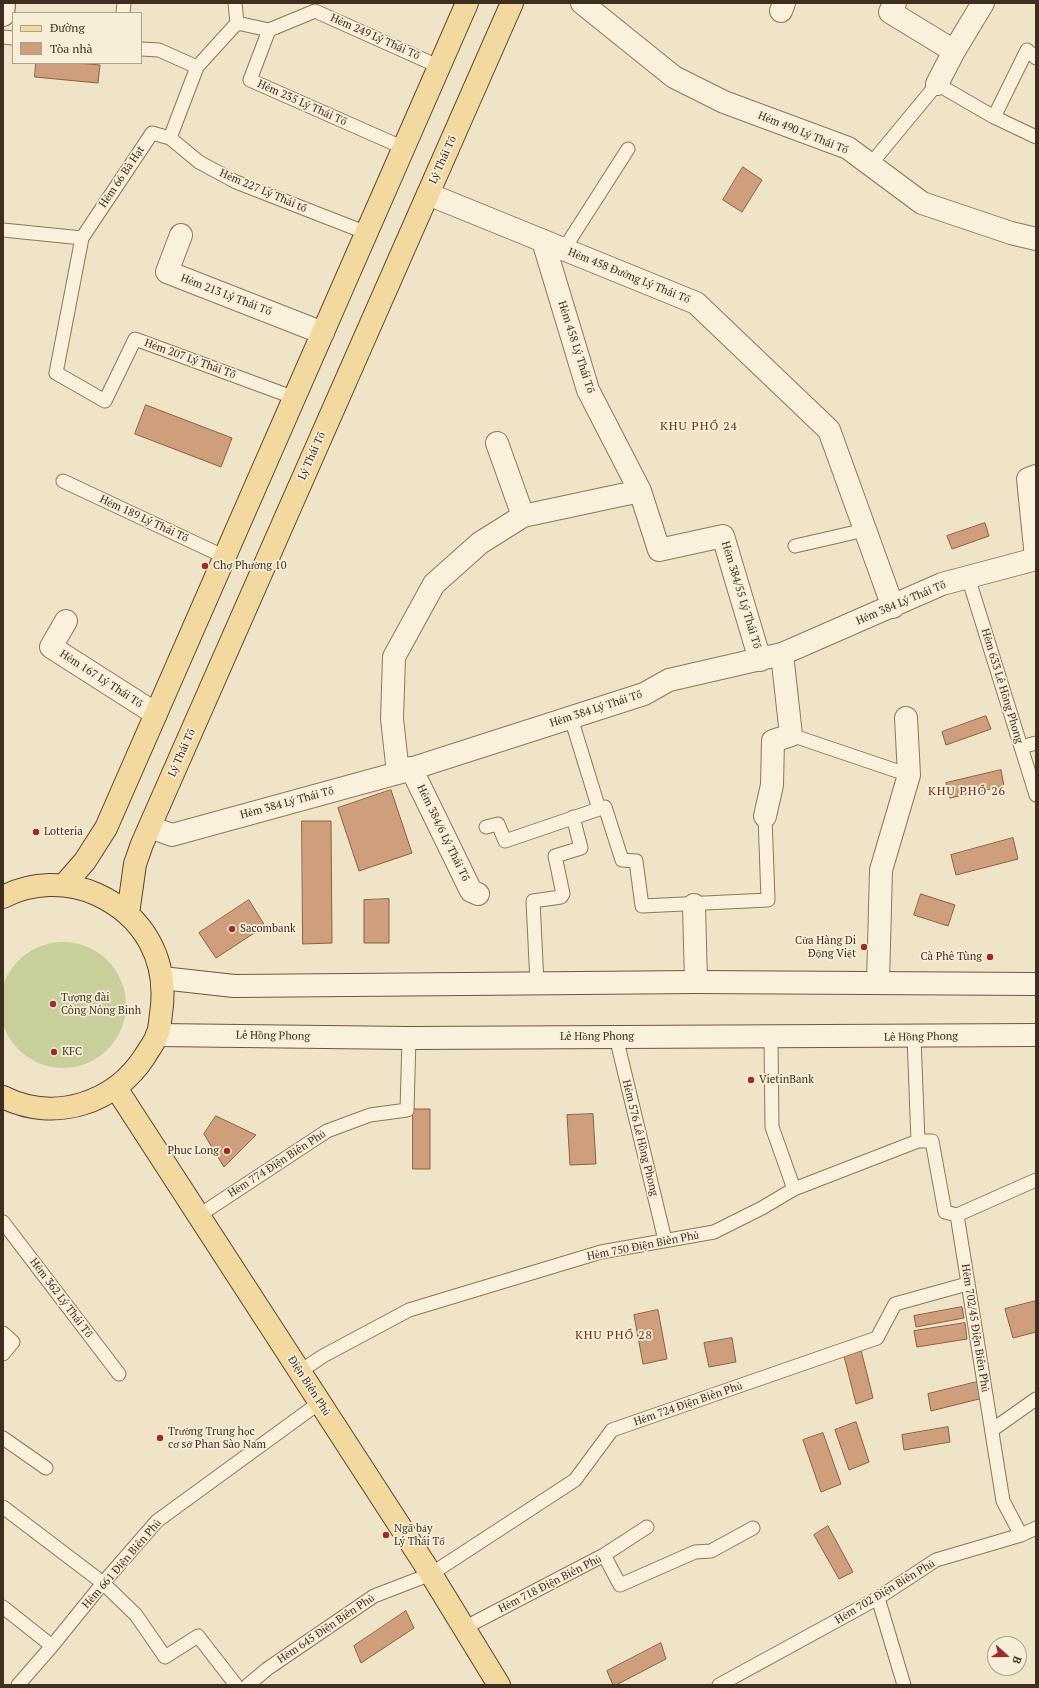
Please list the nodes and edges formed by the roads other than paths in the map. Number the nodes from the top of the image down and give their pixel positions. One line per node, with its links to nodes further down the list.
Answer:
1 (4, 3): 9 (street)
2 (235, 3): 10 (lane)
3 (467, 3): 15 (main road)
4 (512, 3): 24 (main road, Lý Thái Tổ)
5 (582, 3): 23 (street, Hẻm 490 Lý Thái Tổ)
6 (895, 3): 13 (street)
7 (983, 3): 13 (street)
8 (315, 7): 11 (lane, Hẻm 249 Lý Thái Tổ); 15 (lane, Hẻm 249 Lý Thái Tổ)
9 (3, 15)
10 (237, 23): 11 (lane); 16 (lane)
11 (268, 30): 21 (lane, Hẻm 235 Lý Thái Tổ)
12 (142, 49): 16 (lane)
13 (954, 51): 17 (street)
14 (1036, 58): 18 (lane)
15 (440, 66): 21 (main road)
16 (198, 67): 20 (lane)
17 (937, 84): 18 (lane); 23 (lane)
18 (994, 117): 19 (lane)
19 (1036, 136)
20 (170, 138): 26 (lane, Hẻm 227 Lý Thái tổ); 28 (lane, Hẻm 66 Bà Hạt)
21 (404, 148): 26 (main road)
22 (628, 149): 31 (lane)
23 (870, 165): 29 (street, Hẻm 490 Lý Thái Tổ)
24 (428, 194): 30 (street, Hẻm 458 Đường Lý Thái Tổ); 61 (main road, Lý Thái Tổ)
25 (3, 230): 28 (lane)
26 (367, 233): 32 (main road)
27 (181, 235): 32 (street, Hẻm 213 Lý Thái Tổ)
28 (82, 238): 33 (lane, Hẻm 66 Bà Hạt)
29 (1036, 239)
30 (543, 241): 31 (street, Hẻm 458 Đường Lý Thái Tổ); 38 (street, Hẻm 458 Lý Thái Tổ)
31 (564, 250): 40 (street, Hẻm 458 Đường Lý Thái Tổ)
32 (323, 333): 34 (main road)
33 (56, 373): 34 (lane, Hẻm 207 Lý Thái Tổ)
34 (294, 398): 42 (main road)
35 (497, 443): 39 (street)
36 (1036, 476): 43 (street)
37 (63, 481): 42 (lane, Hẻm 189 Lý Thái Tổ)
38 (640, 492): 39 (street); 48 (street, Hẻm 384/55 Lý Thái Tổ)
39 (523, 516): 55 (street, Hẻm 384/6 Lý Thái Tổ)
40 (865, 530): 41 (lane); 45 (street, Hẻm 458 Đường Lý Thái Tổ)
41 (795, 546)
42 (224, 557): 49 (main road)
43 (1036, 558): 44 (street, Hẻm 384 Lý Thái Tổ)
44 (968, 577): 45 (street, Hẻm 384 Lý Thái Tổ); 54 (lane, Hẻm 633 Lê Hồng Phong)
45 (893, 607): 47 (street, Hẻm 384 Lý Thái Tổ)
46 (66, 620): 49 (street, Hẻm 167 Lý Thái Tổ)
47 (782, 654): 48 (street, Hẻm 384 Lý Thái Tổ); 52 (street)
48 (760, 660): 50 (street, Hẻm 384 Lý Thái Tổ)
49 (156, 714): 63 (main road)
50 (571, 718): 55 (street, Hẻm 384 Lý Thái Tổ); 58 (lane)
51 (906, 718): 56 (street)
52 (791, 735): 56 (lane); 59 (street)
53 (1036, 743): 54 (lane)
54 (1021, 747): 57 (lane, Hẻm 633 Lê Hồng Phong)
55 (404, 770): 61 (street, Hẻm 384 Lý Thái Tổ); 64 (street, Hẻm 384/6 Lý Thái Tổ)
56 (909, 775): 70 (street)
57 (1036, 795)
58 (599, 809): 60 (lane); 66 (lane)
59 (764, 816): 66 (lane)
60 (573, 817): 62 (lane); 71 (lane)
61 (150, 827): 67 (main road, Lý Thái Tổ)
62 (486, 827)
63 (64, 885): 65 (main road); 67 (main road)
64 (478, 894)
65 (3, 897)
66 (694, 905): 69 (street)
67 (128, 914): 68 (main road)
68 (162, 978): 71 (street); 73 (main road)
69 (696, 982): 70 (street); 71 (street)
70 (878, 982): 72 (street)
71 (537, 983)
72 (1036, 984)
73 (157, 1035): 77 (street, Lê Hồng Phong); 79 (main road)
74 (616, 1036): 77 (street, Lê Hồng Phong); 78 (street, Lê Hồng Phong); 87 (lane, Hẻm 576 Lê Hồng Phong)
75 (1036, 1036): 76 (street, Lê Hồng Phong)
76 (914, 1037): 78 (street, Lê Hồng Phong); 81 (lane)
77 (409, 1038): 85 (lane, Hẻm 774 Điện Biên Phủ)
78 (770, 1038): 83 (lane)
79 (116, 1088): 80 (main road); 85 (main road, Điện Biên Phủ)
80 (6, 1104)
81 (918, 1142): 83 (lane, Hẻm 750 Điện Biên Phủ); 84 (lane)
82 (1036, 1180): 84 (lane)
83 (794, 1189): 87 (lane, Hẻm 750 Điện Biên Phủ)
84 (957, 1215): 88 (lane, Hẻm 702/45 Điện Biên Phủ)
85 (198, 1216): 91 (main road, Điện Biên Phủ)
86 (3, 1222): 92 (lane, Hẻm 362 Lý Thái Tổ)
87 (665, 1240): 91 (lane, Hẻm 750 Điện Biên Phủ)
88 (968, 1284): 95 (lane, Hẻm 702/45 Điện Biên Phủ); 104 (lane, Hẻm 724 Điện Biên Phủ)
89 (3, 1333): 90 (lane)
90 (3, 1354)
91 (299, 1372): 94 (main road, Điện Biên Phủ)
92 (119, 1374)
93 (1036, 1399): 95 (lane)
94 (319, 1403): 104 (main road, Điện Biên Phủ); 105 (lane, Hẻm 661 Điện Biên Phủ)
95 (992, 1430): 102 (lane, Hẻm 702/45 Điện Biên Phủ)
96 (3, 1438): 97 (lane)
97 (46, 1468)
98 (3, 1507): 105 (lane)
99 (647, 1527): 103 (lane)
100 (753, 1528): 103 (lane, Hẻm 718 Điện Biên Phủ)
101 (1036, 1528): 102 (lane, Hẻm 702 Điện Biên Phủ)
102 (1021, 1535): 106 (lane, Hẻm 702 Điện Biên Phủ)
103 (604, 1555): 108 (lane, Hẻm 718 Điện Biên Phủ)
104 (431, 1574): 108 (main road, Điện Biên Phủ); 112 (lane, Hẻm 645 Ðiện Biên Phủ)
105 (103, 1582): 109 (lane, Hẻm 661 Điện Biên Phủ); 111 (lane)
106 (878, 1598): 114 (lane, Hẻm 702 Điện Biên Phủ); 115 (lane)
107 (3, 1607): 109 (lane)
108 (464, 1628): 113 (main road, Điện Biên Phủ)
109 (52, 1646): 110 (lane, Hẻm 661 Điện Biên Phủ)
110 (18, 1685)
111 (236, 1685)
112 (248, 1685)
113 (499, 1685)
114 (719, 1685)
115 (904, 1685)

